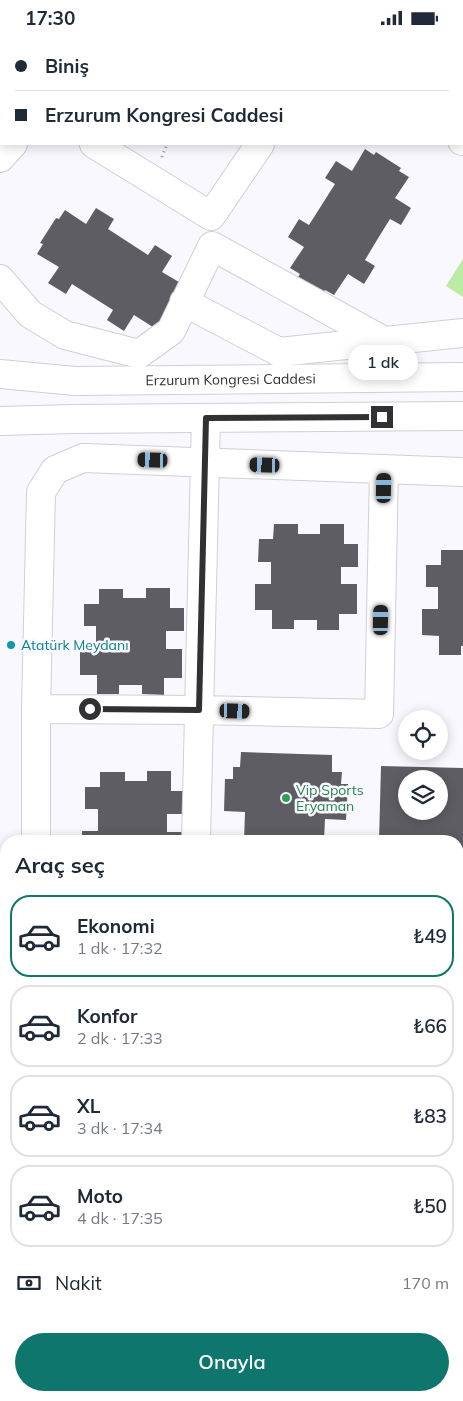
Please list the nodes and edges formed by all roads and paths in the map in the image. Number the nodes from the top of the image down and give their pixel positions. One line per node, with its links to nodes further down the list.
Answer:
1 (13, 145): 4 (street)
2 (96, 145): 3 (street)
3 (259, 145)
4 (0, 158)
5 (0, 279): 6 (street)
6 (184, 302): 8 (street); 8 (street)
7 (463, 333): 8 (street)
8 (384, 341)
9 (0, 374): 10 (street, Erzurum Kongresi Caddesi)
10 (463, 377)
11 (463, 416): 12 (street)
12 (206, 418): 13 (street); 14 (street)
13 (0, 421)
14 (205, 463): 15 (street); 17 (street); 18 (street)
15 (384, 469): 16 (street); 18 (street)
16 (463, 472)
17 (36, 709): 18 (street); 19 (street)
18 (199, 710): 20 (street)
19 (36, 835)
20 (196, 835)

